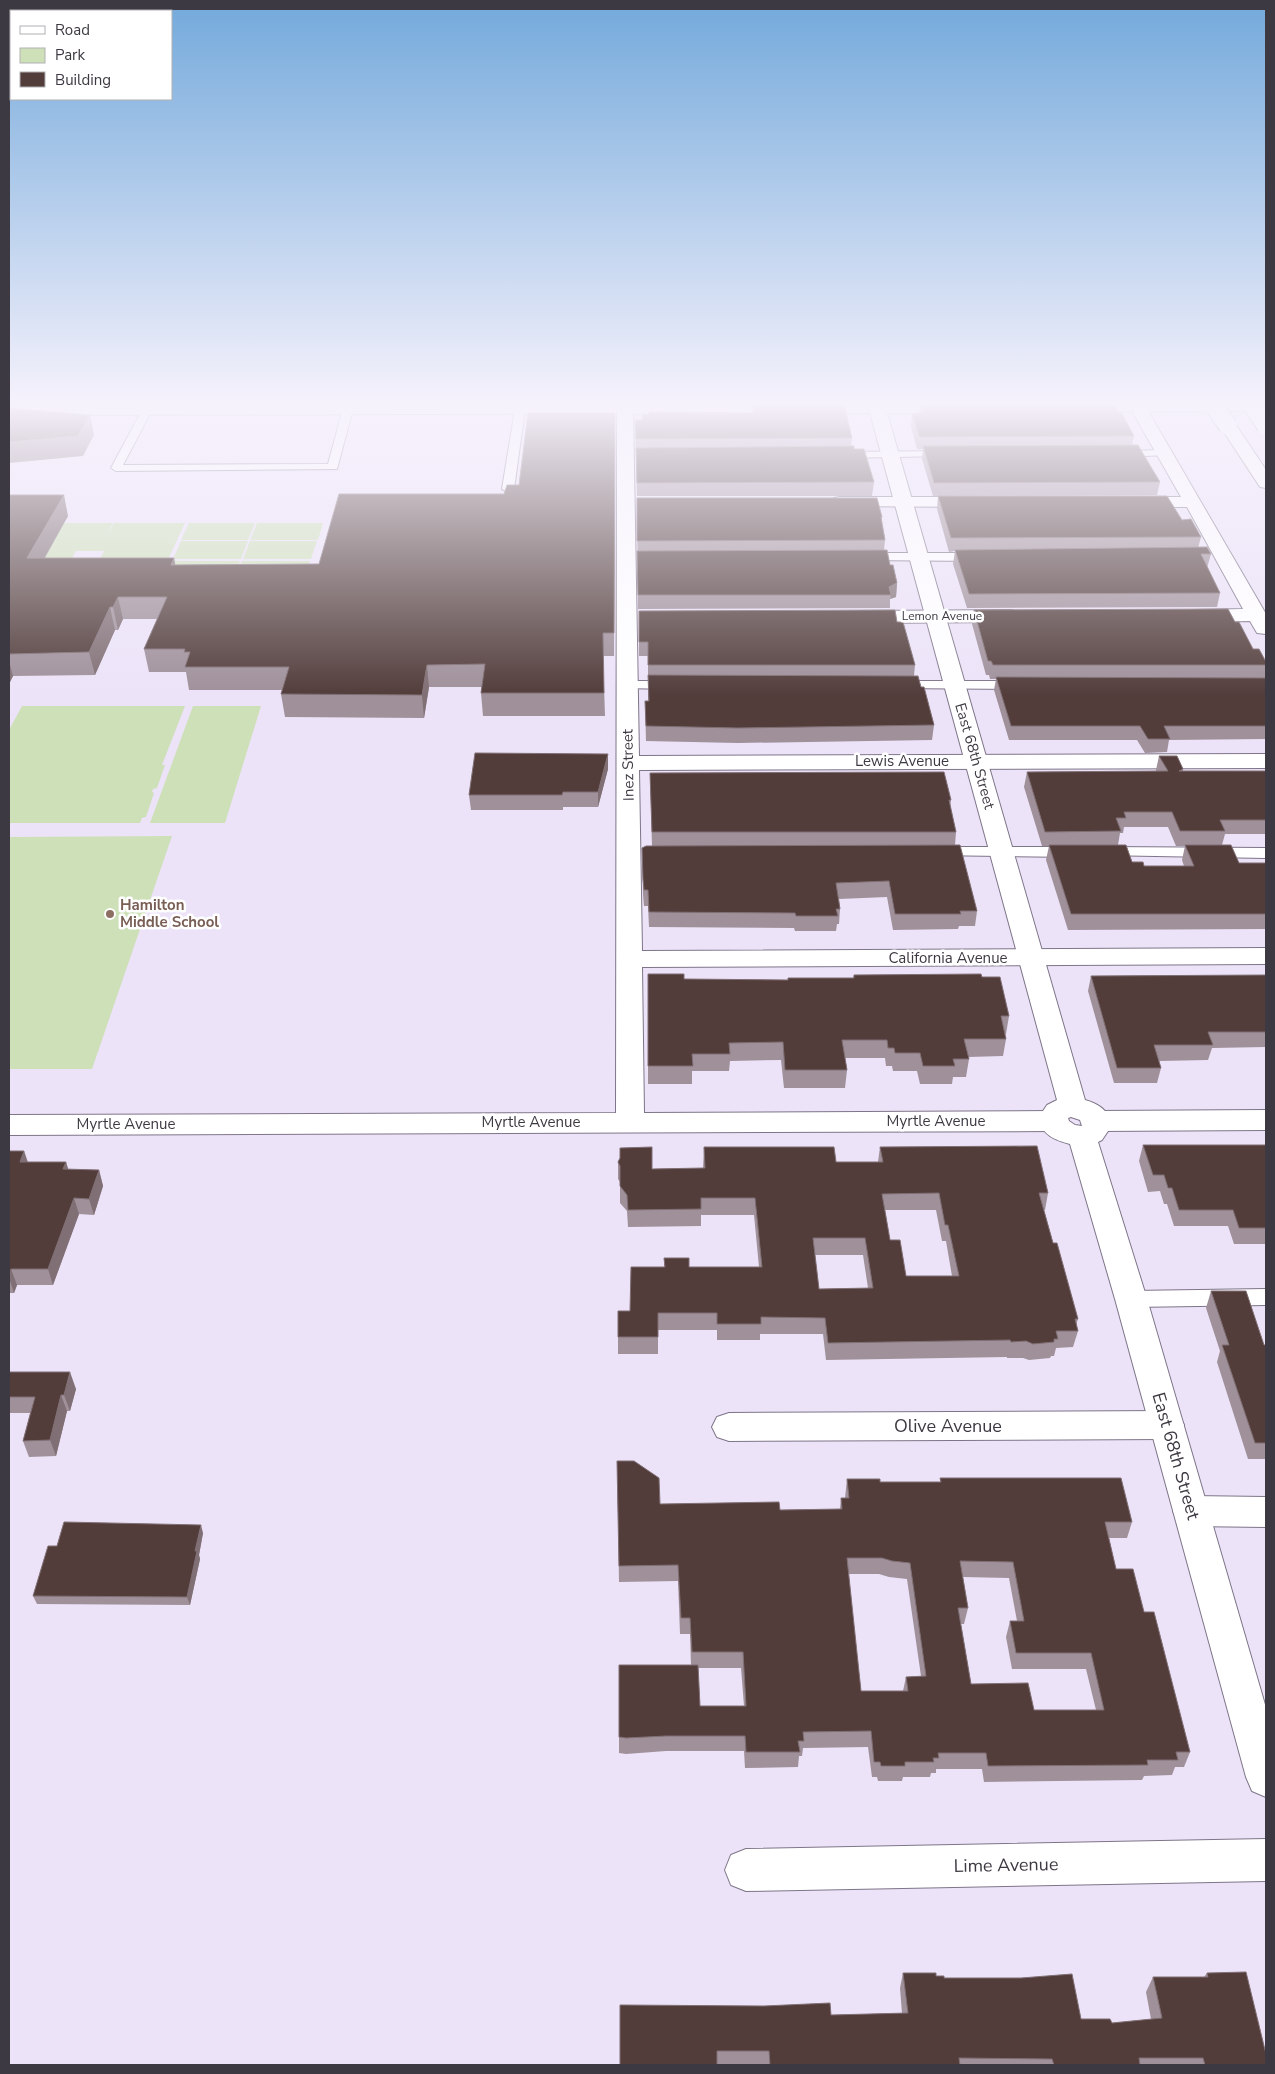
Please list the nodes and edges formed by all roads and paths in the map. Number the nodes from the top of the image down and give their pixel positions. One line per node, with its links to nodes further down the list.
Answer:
1 (635, 501): 17 (main road, Inez Street)
2 (822, 502): 3 (main road)
3 (904, 502): 4 (main road); 11 (main road, East 68th Street)
4 (995, 502)
5 (1114, 502): 6 (main road)
6 (1194, 502): 9 (main road)
7 (990, 556): 11 (lane)
8 (1204, 556): 9 (lane)
9 (1224, 556): 16 (main road)
10 (854, 557): 11 (lane)
11 (919, 557): 12 (main road, East 68th Street)
12 (936, 616): 13 (main road, Lemon Avenue); 15 (main road, Lemon Avenue); 20 (main road, East 68th Street)
13 (1030, 616)
14 (1178, 616): 16 (main road)
15 (841, 617)
16 (1262, 624)
17 (628, 685): 18 (lane); 24 (main road, Inez Street)
18 (687, 685)
19 (886, 685): 20 (lane)
20 (955, 685): 21 (lane); 22 (main road, East 68th Street)
21 (1030, 685)
22 (976, 761): 23 (main road, Lewis Avenue); 24 (main road, Lewis Avenue); 25 (main road, East 68th Street)
23 (1266, 761)
24 (628, 763): 30 (main road, Inez Street)
25 (1002, 852): 26 (lane); 27 (lane); 29 (main road, East 68th Street)
26 (922, 853)
27 (1266, 853)
28 (1266, 956): 29 (main road, California Avenue)
29 (1032, 957): 30 (main road, California Avenue); 32 (main road, East 68th Street)
30 (630, 959): 33 (main road, Inez Street)
31 (1266, 1120): 32 (main road, Myrtle Avenue)
32 (1076, 1121): 33 (main road, Myrtle Avenue); 36 (main road, East 68th Street)
33 (630, 1122): 34 (main road, Myrtle Avenue)
34 (9, 1125)
35 (1266, 1297): 36 (lane)
36 (1131, 1298): 37 (main road, East 68th Street)
37 (1167, 1425): 38 (main road, Olive Avenue); 39 (main road, East 68th Street)
38 (729, 1428)
39 (1191, 1511): 40 (main road); 41 (main road, East 68th Street)
40 (1266, 1512)
41 (1266, 1777)
42 (1266, 1860): 43 (main road, Lime Avenue)
43 (746, 1870)

